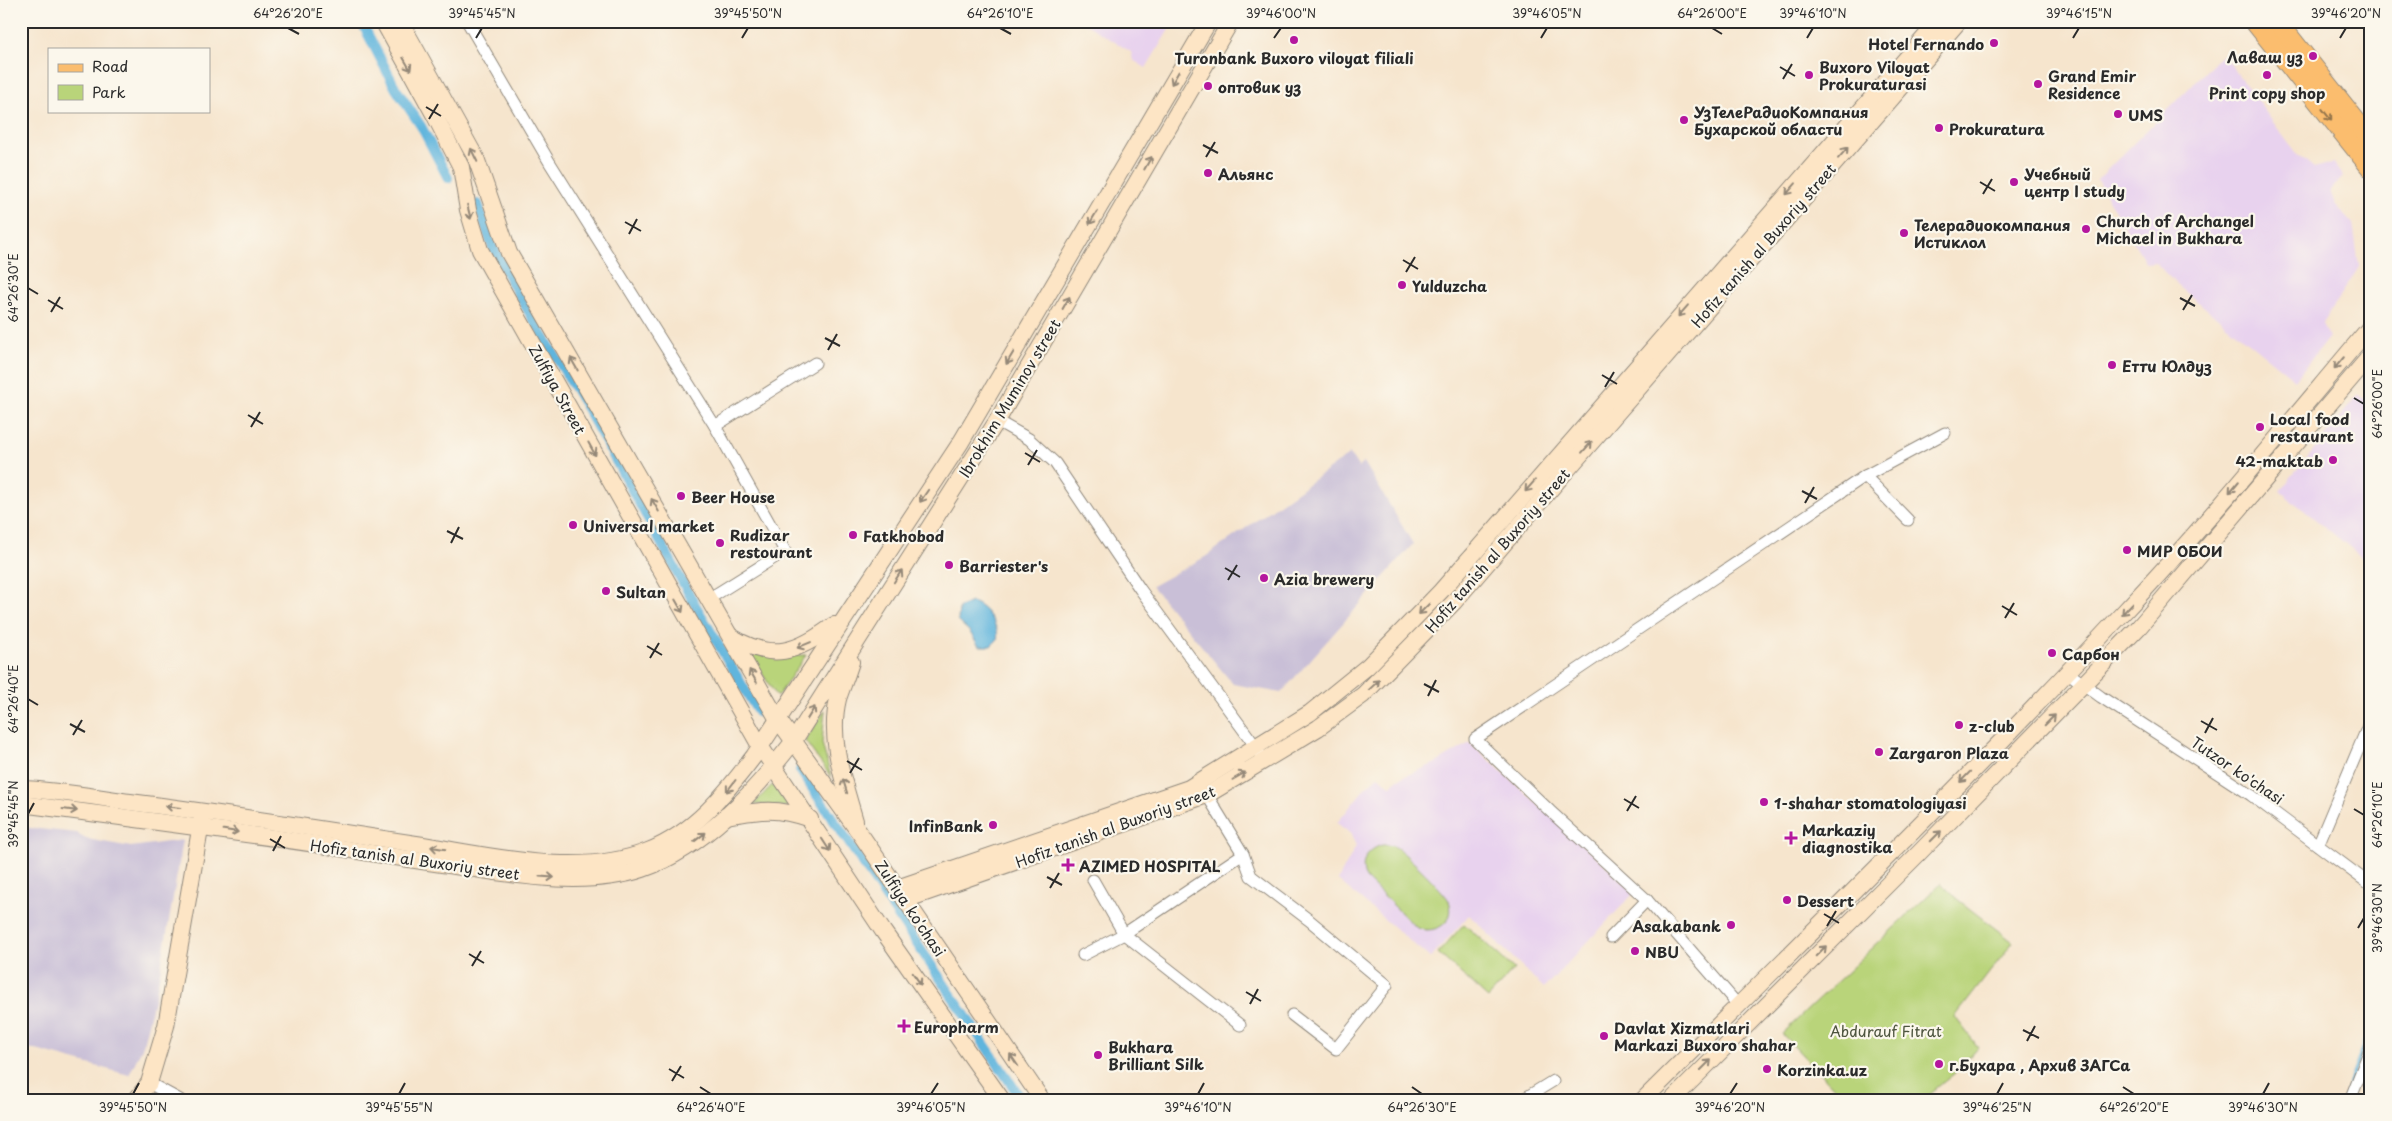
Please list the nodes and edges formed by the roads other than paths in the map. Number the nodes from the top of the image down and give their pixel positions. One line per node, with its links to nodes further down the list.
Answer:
1 (382, 21): 32 (main road, Zulfiya Street, one-way to 32)
2 (400, 21): 23 (main road, Zulfiya Street, one-way to 2)
3 (467, 21): 17 (street)
4 (1209, 21): 19 (main road, Ibrokhim Muminov street, one-way to 19)
5 (1231, 21): 16 (main road, Ibrokhim Muminov street, one-way to 5)
6 (1938, 21): 12 (main road, Hofiz tanish al Buxoriy street, one-way to 12)
7 (1959, 21): 12 (main road, Hofiz tanish al Buxoriy street, one-way to 7)
8 (2254, 21): 11 (main road, one-way to 11)
9 (2277, 21): 10 (main road)
10 (2371, 140)
11 (2370, 168)
12 (1769, 226): 33 (main road, Hofiz tanish al Buxoriy street, one-way to 33); 34 (main road, Hofiz tanish al Buxoriy street, one-way to 12)
13 (2371, 326): 27 (main road, one-way to 27)
14 (2371, 355): 28 (main road)
15 (815, 363): 17 (street)
16 (997, 421): 20 (main road, Ibrokhim Muminov street); 33 (street)
17 (715, 426): 23 (street)
18 (1945, 433): 21 (street)
19 (960, 442): 20 (main road); 24 (main road, Ibrokhim Muminov street, one-way to 24)
20 (977, 452): 25 (main road, Ibrokhim Muminov street, one-way to 20)
21 (1865, 476): 22 (street); 48 (street)
22 (1908, 520)
23 (710, 598): 26 (main road, Zulfiya Street)
24 (844, 618): 26 (main road, one-way to 26); 29 (main road, Ibrokhim Muminov street)
25 (860, 635): 31 (main road, Ibrokhim Muminov street, one-way to 25); 42 (main road, one-way to 25)
26 (730, 636): 29 (main road, Zulfiya Street, one-way to 26)
27 (2067, 672): 28 (street, Tutzor ko'chasi); 52 (main road, one-way to 52)
28 (2085, 684): 43 (street, Tutzor ko'chasi); 64 (main road, one-way to 28)
29 (777, 718): 31 (main road, Zulfiya ko'chasi); 32 (main road, Ibrokhim Muminov street)
30 (2371, 719): 43 (street)
31 (794, 742): 35 (main road, Ibrokhim Muminov street); 42 (main road, Zulfiya ko'chasi)
32 (760, 746): 35 (main road); 40 (main road, Hofiz tanish al Buxoriy street, one-way to 40)
33 (1256, 746): 34 (street); 37 (main road, Hofiz tanish al Buxoriy street)
34 (1266, 760): 37 (main road, Hofiz tanish al Buxoriy street, one-way to 34)
35 (773, 767): 39 (main road, Hofiz tanish al Buxoriy street); 41 (main road)
36 (21, 789): 40 (main road, Hofiz tanish al Buxoriy street, one-way to 36)
37 (1198, 794): 44 (street); 47 (main road)
38 (21, 804): 40 (main road, Hofiz tanish al Buxoriy street, one-way to 40)
39 (726, 816): 40 (main road, Hofiz tanish al Buxoriy street, one-way to 39); 41 (main road)
40 (202, 819): 57 (main road)
41 (810, 819): 60 (main road, one-way to 60)
42 (859, 832): 47 (main road, Zulfiya ko'chasi)
43 (2318, 845): 46 (street, Tutzor ko'chasi)
44 (1243, 854): 49 (street); 53 (street)
45 (1093, 880): 49 (street)
46 (2371, 885)
47 (901, 894): 61 (main road, Zulfiya ko'chasi, one-way to 47)
48 (1647, 900): 50 (street); 52 (street)
49 (1124, 934): 51 (street); 54 (street)
50 (1611, 937)
51 (1083, 955)
52 (1738, 1005): 63 (main road)
53 (1292, 1015)
54 (1240, 1025)
55 (2371, 1047): 65 (street)
56 (1553, 1081): 62 (street)
57 (149, 1082): 58 (main road); 59 (street)
58 (136, 1100)
59 (180, 1100)
60 (1002, 1100)
61 (1042, 1100)
62 (1522, 1100)
63 (1643, 1100)
64 (1672, 1100)
65 (2350, 1100)

